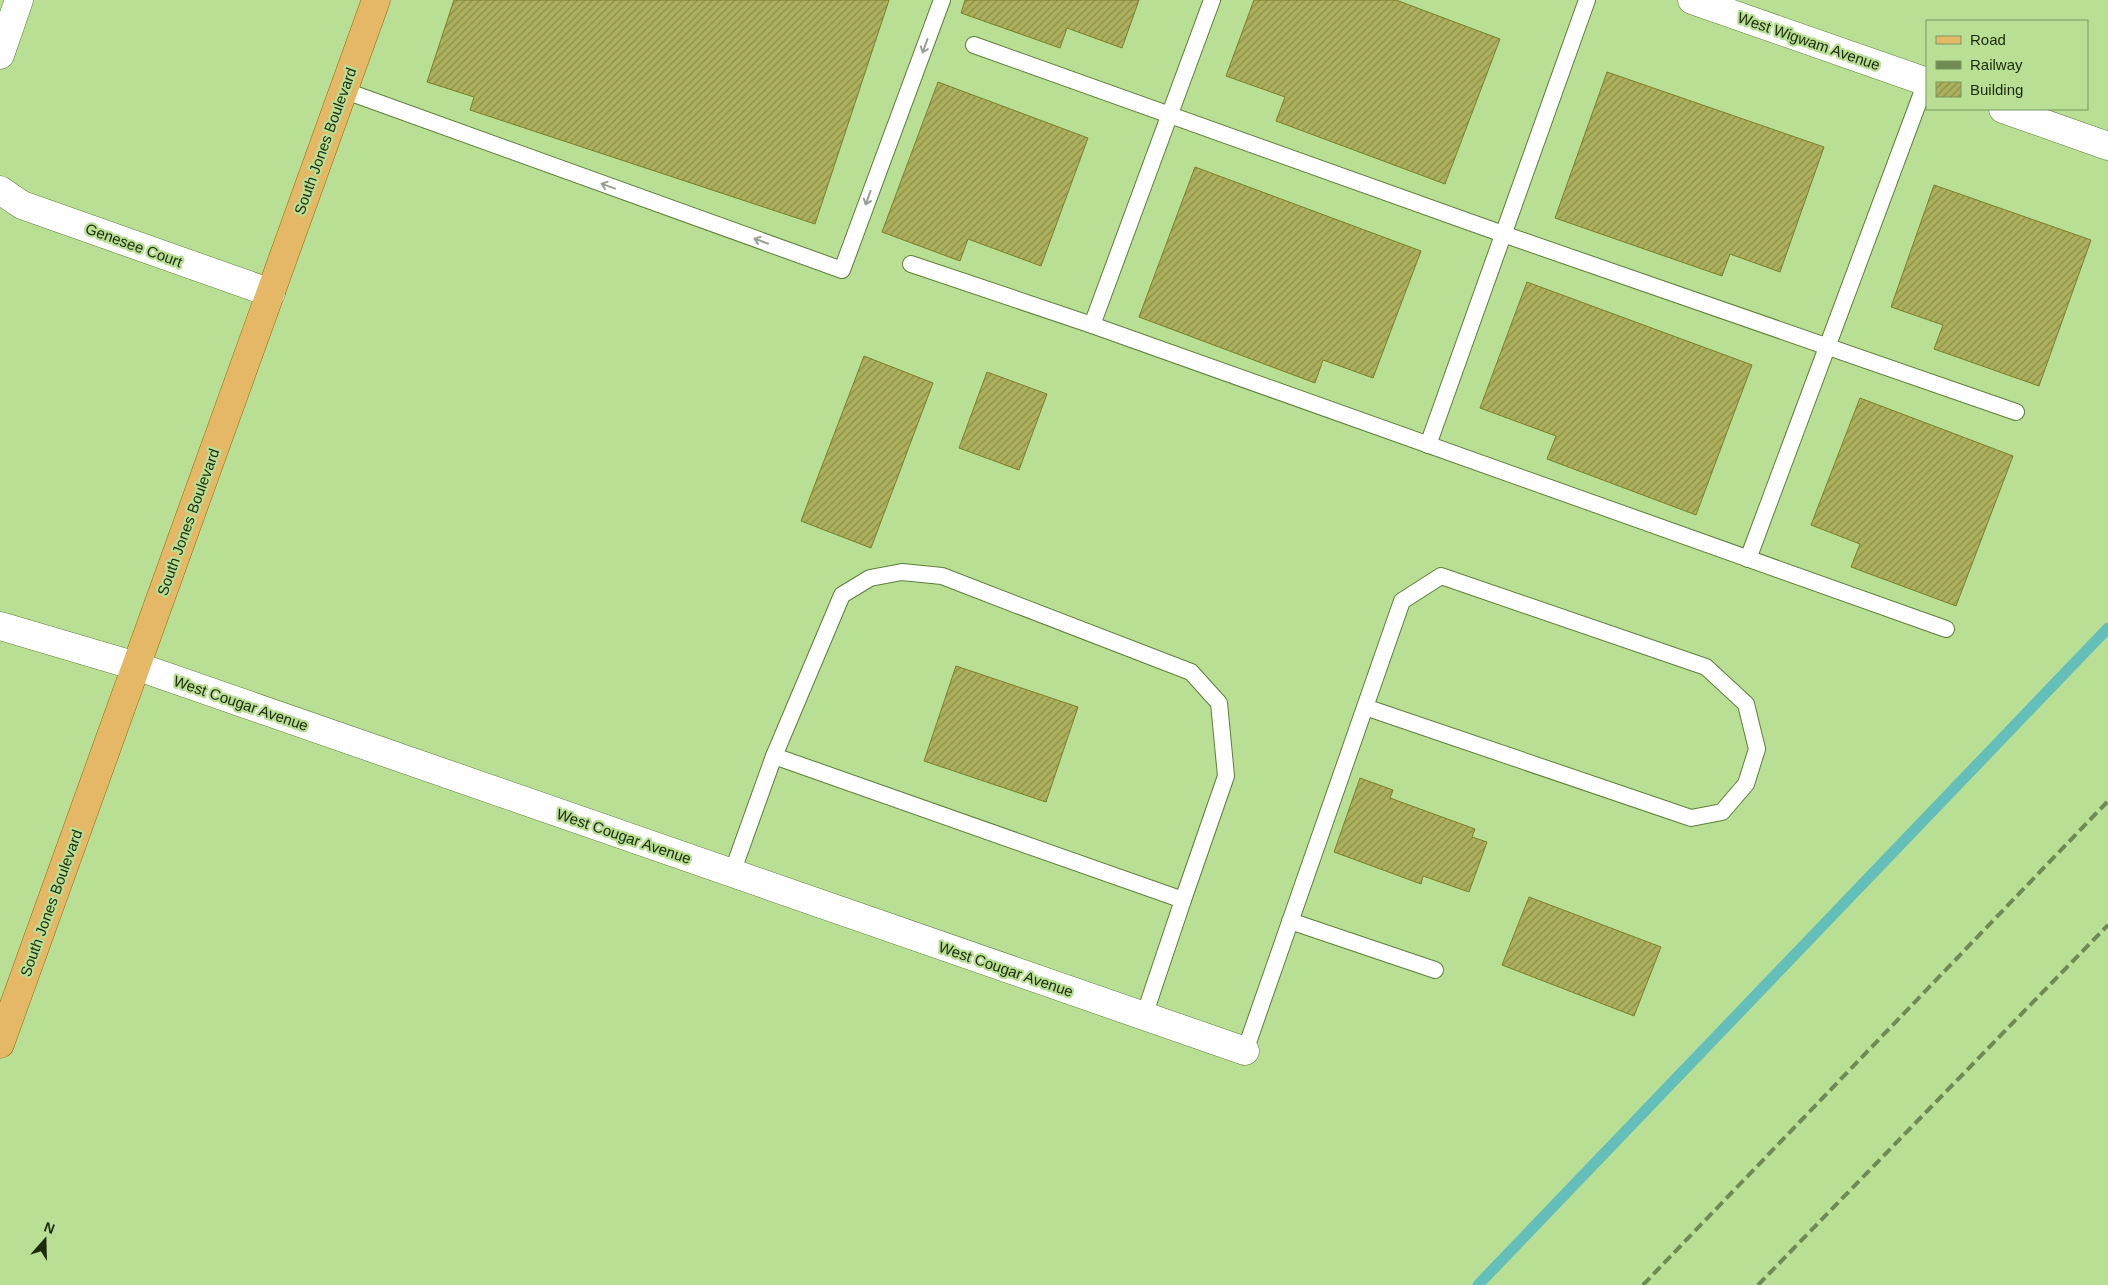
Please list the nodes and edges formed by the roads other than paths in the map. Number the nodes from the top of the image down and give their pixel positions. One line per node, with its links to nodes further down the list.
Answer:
1 (20, 0): 8 (street)
2 (376, 0): 10 (main road, South Jones Boulevard)
3 (942, 0): 10 (lane, one-way to 10)
4 (1212, 0): 12 (lane)
5 (1587, 0): 15 (lane)
6 (1692, 0): 9 (street, West Wigwam Avenue)
7 (974, 45): 12 (lane)
8 (0, 55)
9 (1926, 82): 19 (lane)
10 (343, 90): 17 (main road, South Jones Boulevard)
11 (2006, 110): 13 (street)
12 (1169, 116): 15 (lane); 18 (lane)
13 (2108, 146)
14 (0, 190): 17 (street, Genesee Court)
15 (1503, 234): 19 (lane); 21 (lane)
16 (911, 264): 18 (lane)
17 (271, 294): 25 (main road, South Jones Boulevard)
18 (1092, 325): 21 (lane)
19 (1828, 345): 20 (lane); 22 (lane)
20 (2016, 412)
21 (1428, 445): 22 (lane)
22 (1748, 559): 24 (lane)
23 (0, 626): 25 (street, West Cougar Avenue)
24 (1946, 629)
25 (136, 666): 28 (street, West Cougar Avenue); 33 (main road, South Jones Boulevard)
26 (1365, 707): 26 (lane); 30 (lane)
27 (774, 756): 28 (lane); 29 (lane); 29 (lane)
28 (732, 873): 32 (street, West Cougar Avenue)
29 (1183, 900): 32 (lane)
30 (1290, 921): 31 (lane); 34 (lane)
31 (1435, 970)
32 (1144, 1016): 34 (street, West Cougar Avenue)
33 (0, 1044)
34 (1245, 1051)

